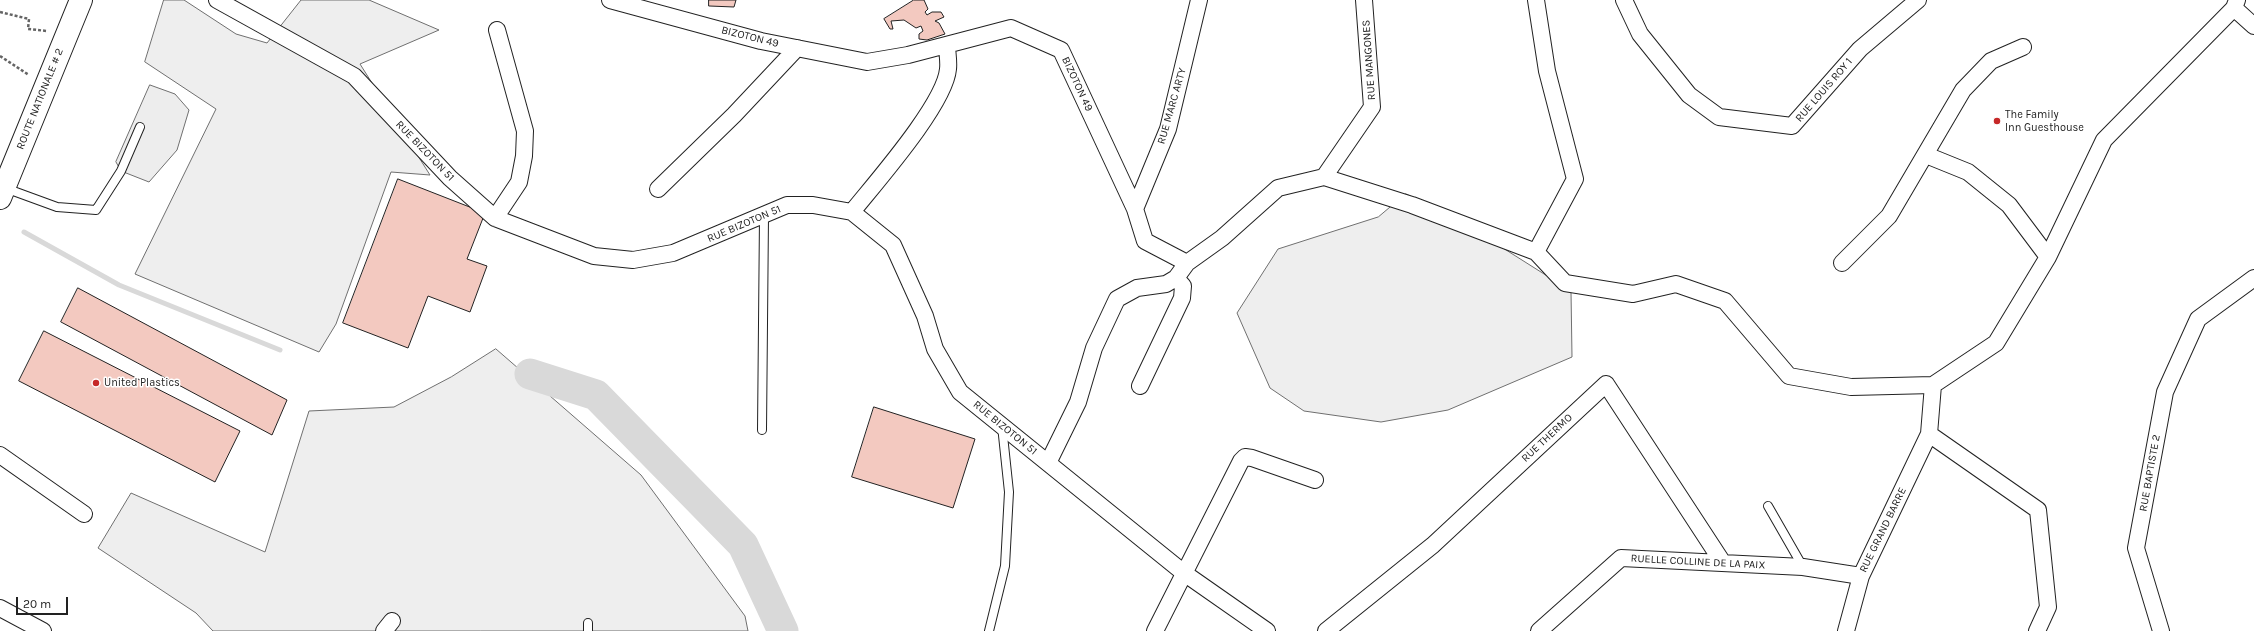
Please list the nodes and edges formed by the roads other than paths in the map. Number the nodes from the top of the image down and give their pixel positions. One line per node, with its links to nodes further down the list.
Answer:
1 (81, 0): 19 (main road, ROUTE NATIONALE # 2)
2 (217, 0): 23 (street, RUE BIZOTON 51)
3 (610, 0): 14 (street, BIZOTON 49)
4 (1199, 0): 20 (street, RUE MARC ARTY)
5 (1364, 0): 17 (street, RUE MANGONES)
6 (1536, 0): 24 (street)
7 (1624, 0): 8 (street, RUE LOUIS ROY 1)
8 (1918, 0)
9 (2235, 4): 10 (street); 25 (street)
10 (2254, 26)
11 (497, 30): 23 (street)
12 (947, 44): 14 (street, BIZOTON 49); 20 (street, BIZOTON 49); 21 (street)
13 (2023, 47): 16 (street)
14 (797, 48): 18 (street)
15 (140, 127): 19 (lane)
16 (1926, 155): 25 (street); 27 (street)
17 (1324, 177): 24 (street); 26 (street)
18 (658, 189)
19 (2, 193)
20 (1135, 209): 26 (street, BIZOTON 49)
21 (852, 212): 22 (street, RUE BIZOTON 51); 32 (street, RUE BIZOTON 51)
22 (764, 216): 23 (street, RUE BIZOTON 51); 33 (lane)
23 (494, 218)
24 (1536, 252): 30 (street)
25 (2048, 256): 30 (street)
26 (1187, 263): 28 (street)
27 (1842, 263)
28 (1176, 278): 31 (street); 36 (street)
29 (2254, 278): 53 (street, RUE BAPTISTE 2)
30 (1933, 385): 34 (street)
31 (1140, 386)
32 (1002, 425): 36 (street, RUE BIZOTON 51); 47 (lane)
33 (762, 430)
34 (1929, 434): 43 (street, RUE GRAND BARRE); 52 (street)
35 (0, 455): 39 (street)
36 (1048, 463): 42 (street, RUE BIZOTON 51)
37 (1315, 480): 42 (street)
38 (1768, 506): 41 (lane)
39 (84, 514)
40 (1723, 563): 41 (street, RUELLE COLLINE DE LA PAIX); 45 (street, RUELLE COLLINE DE LA PAIX); 50 (street, RUE THERMO)
41 (1803, 567): 43 (street, RUELLE COLLINE DE LA PAIX)
42 (1184, 573): 48 (street); 49 (street, RUE BIZOTON 51)
43 (1860, 576): 51 (street, RUE GRAND BARRE)
44 (0, 608): 46 (street)
45 (1542, 630)
46 (43, 631)
47 (989, 631)
48 (1155, 631)
49 (1267, 631)
50 (1326, 631)
51 (1846, 631)
52 (2037, 631)
53 (2161, 631)

